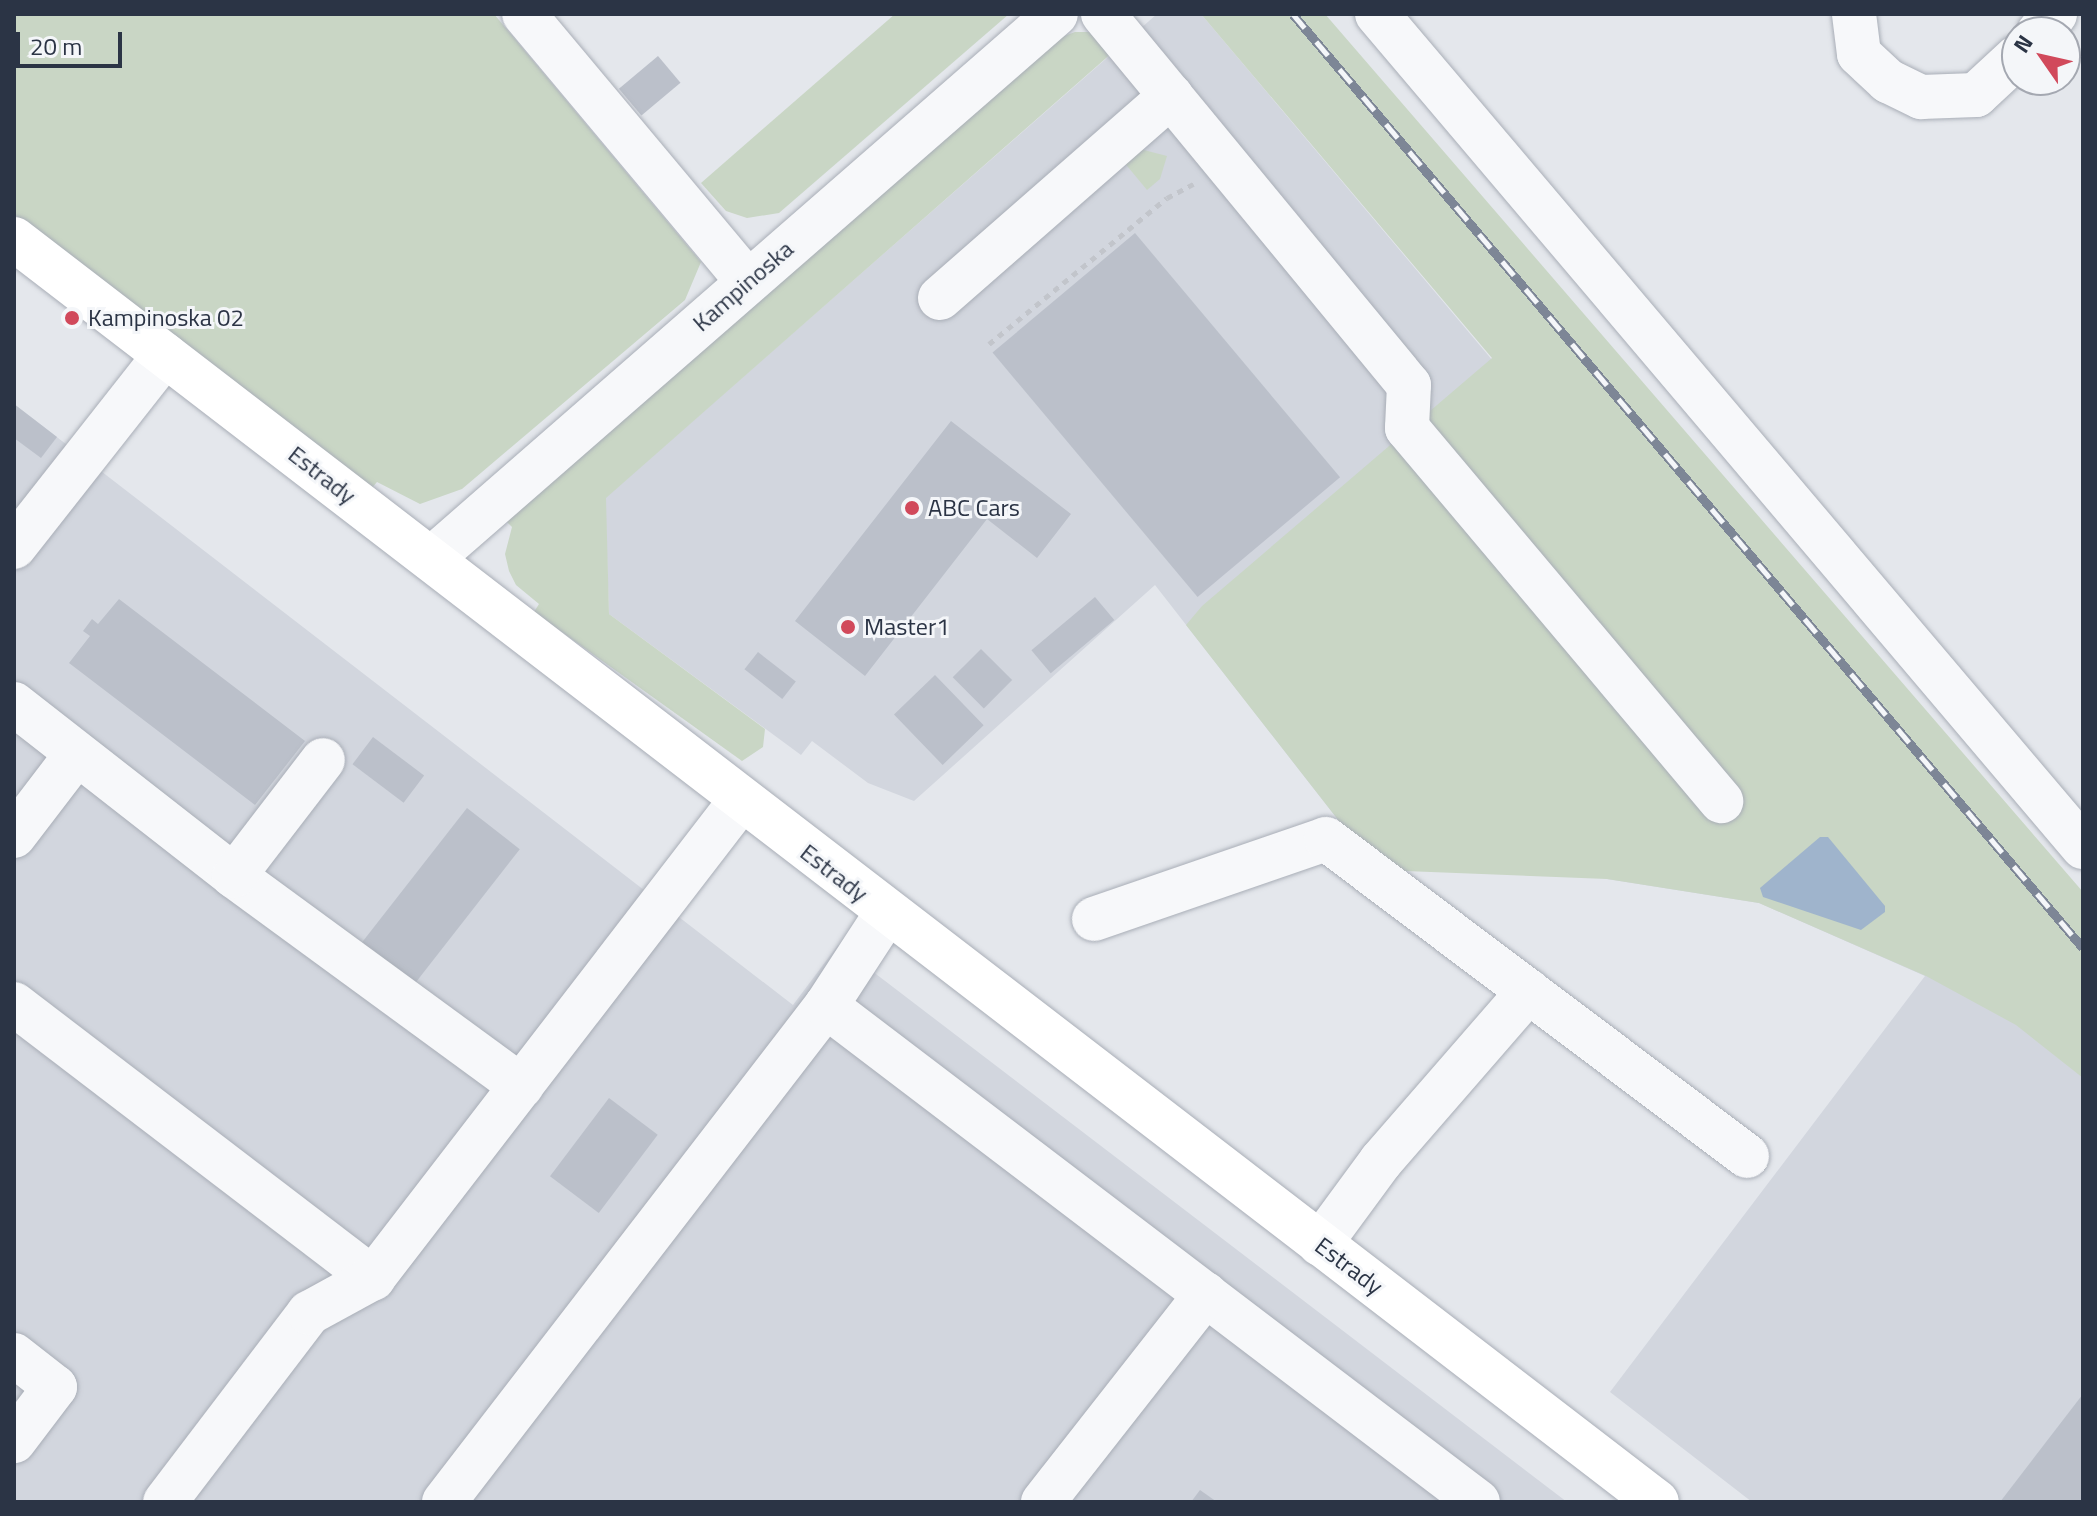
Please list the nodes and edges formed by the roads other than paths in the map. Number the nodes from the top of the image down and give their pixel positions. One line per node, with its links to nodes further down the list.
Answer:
1 (524, 14): 9 (street)
2 (1056, 14): 9 (street, Kampinoska)
3 (1103, 14): 7 (street)
4 (1377, 14): 20 (street)
5 (1854, 14): 6 (street)
6 (2001, 72)
7 (1171, 96): 10 (street); 18 (street)
8 (14, 239): 11 (main road, Estrady)
9 (748, 282): 13 (street, Kampinoska)
10 (940, 298)
11 (165, 355): 12 (street); 13 (main road, Estrady)
12 (14, 547)
13 (431, 559): 17 (main road, Estrady)
14 (14, 704): 15 (street)
15 (76, 755): 19 (street); 21 (street)
16 (323, 760): 21 (street)
17 (741, 800): 22 (main road, Estrady); 27 (street)
18 (1721, 801)
19 (14, 836)
20 (2083, 847)
21 (234, 876): 27 (street)
22 (886, 914): 26 (street); 29 (main road, Estrady)
23 (1094, 919): 24 (street)
24 (1529, 991): 28 (street); 29 (street)
25 (14, 1004): 30 (street)
26 (826, 1006): 31 (street); 35 (street)
27 (521, 1086): 30 (street)
28 (1747, 1156)
29 (1320, 1244): 38 (main road, Estrady)
30 (373, 1278): 34 (street)
31 (1206, 1294): 36 (street); 37 (street)
32 (14, 1355): 33 (street)
33 (14, 1441)
34 (165, 1502)
35 (444, 1502)
36 (1043, 1502)
37 (1478, 1502)
38 (1657, 1502)

